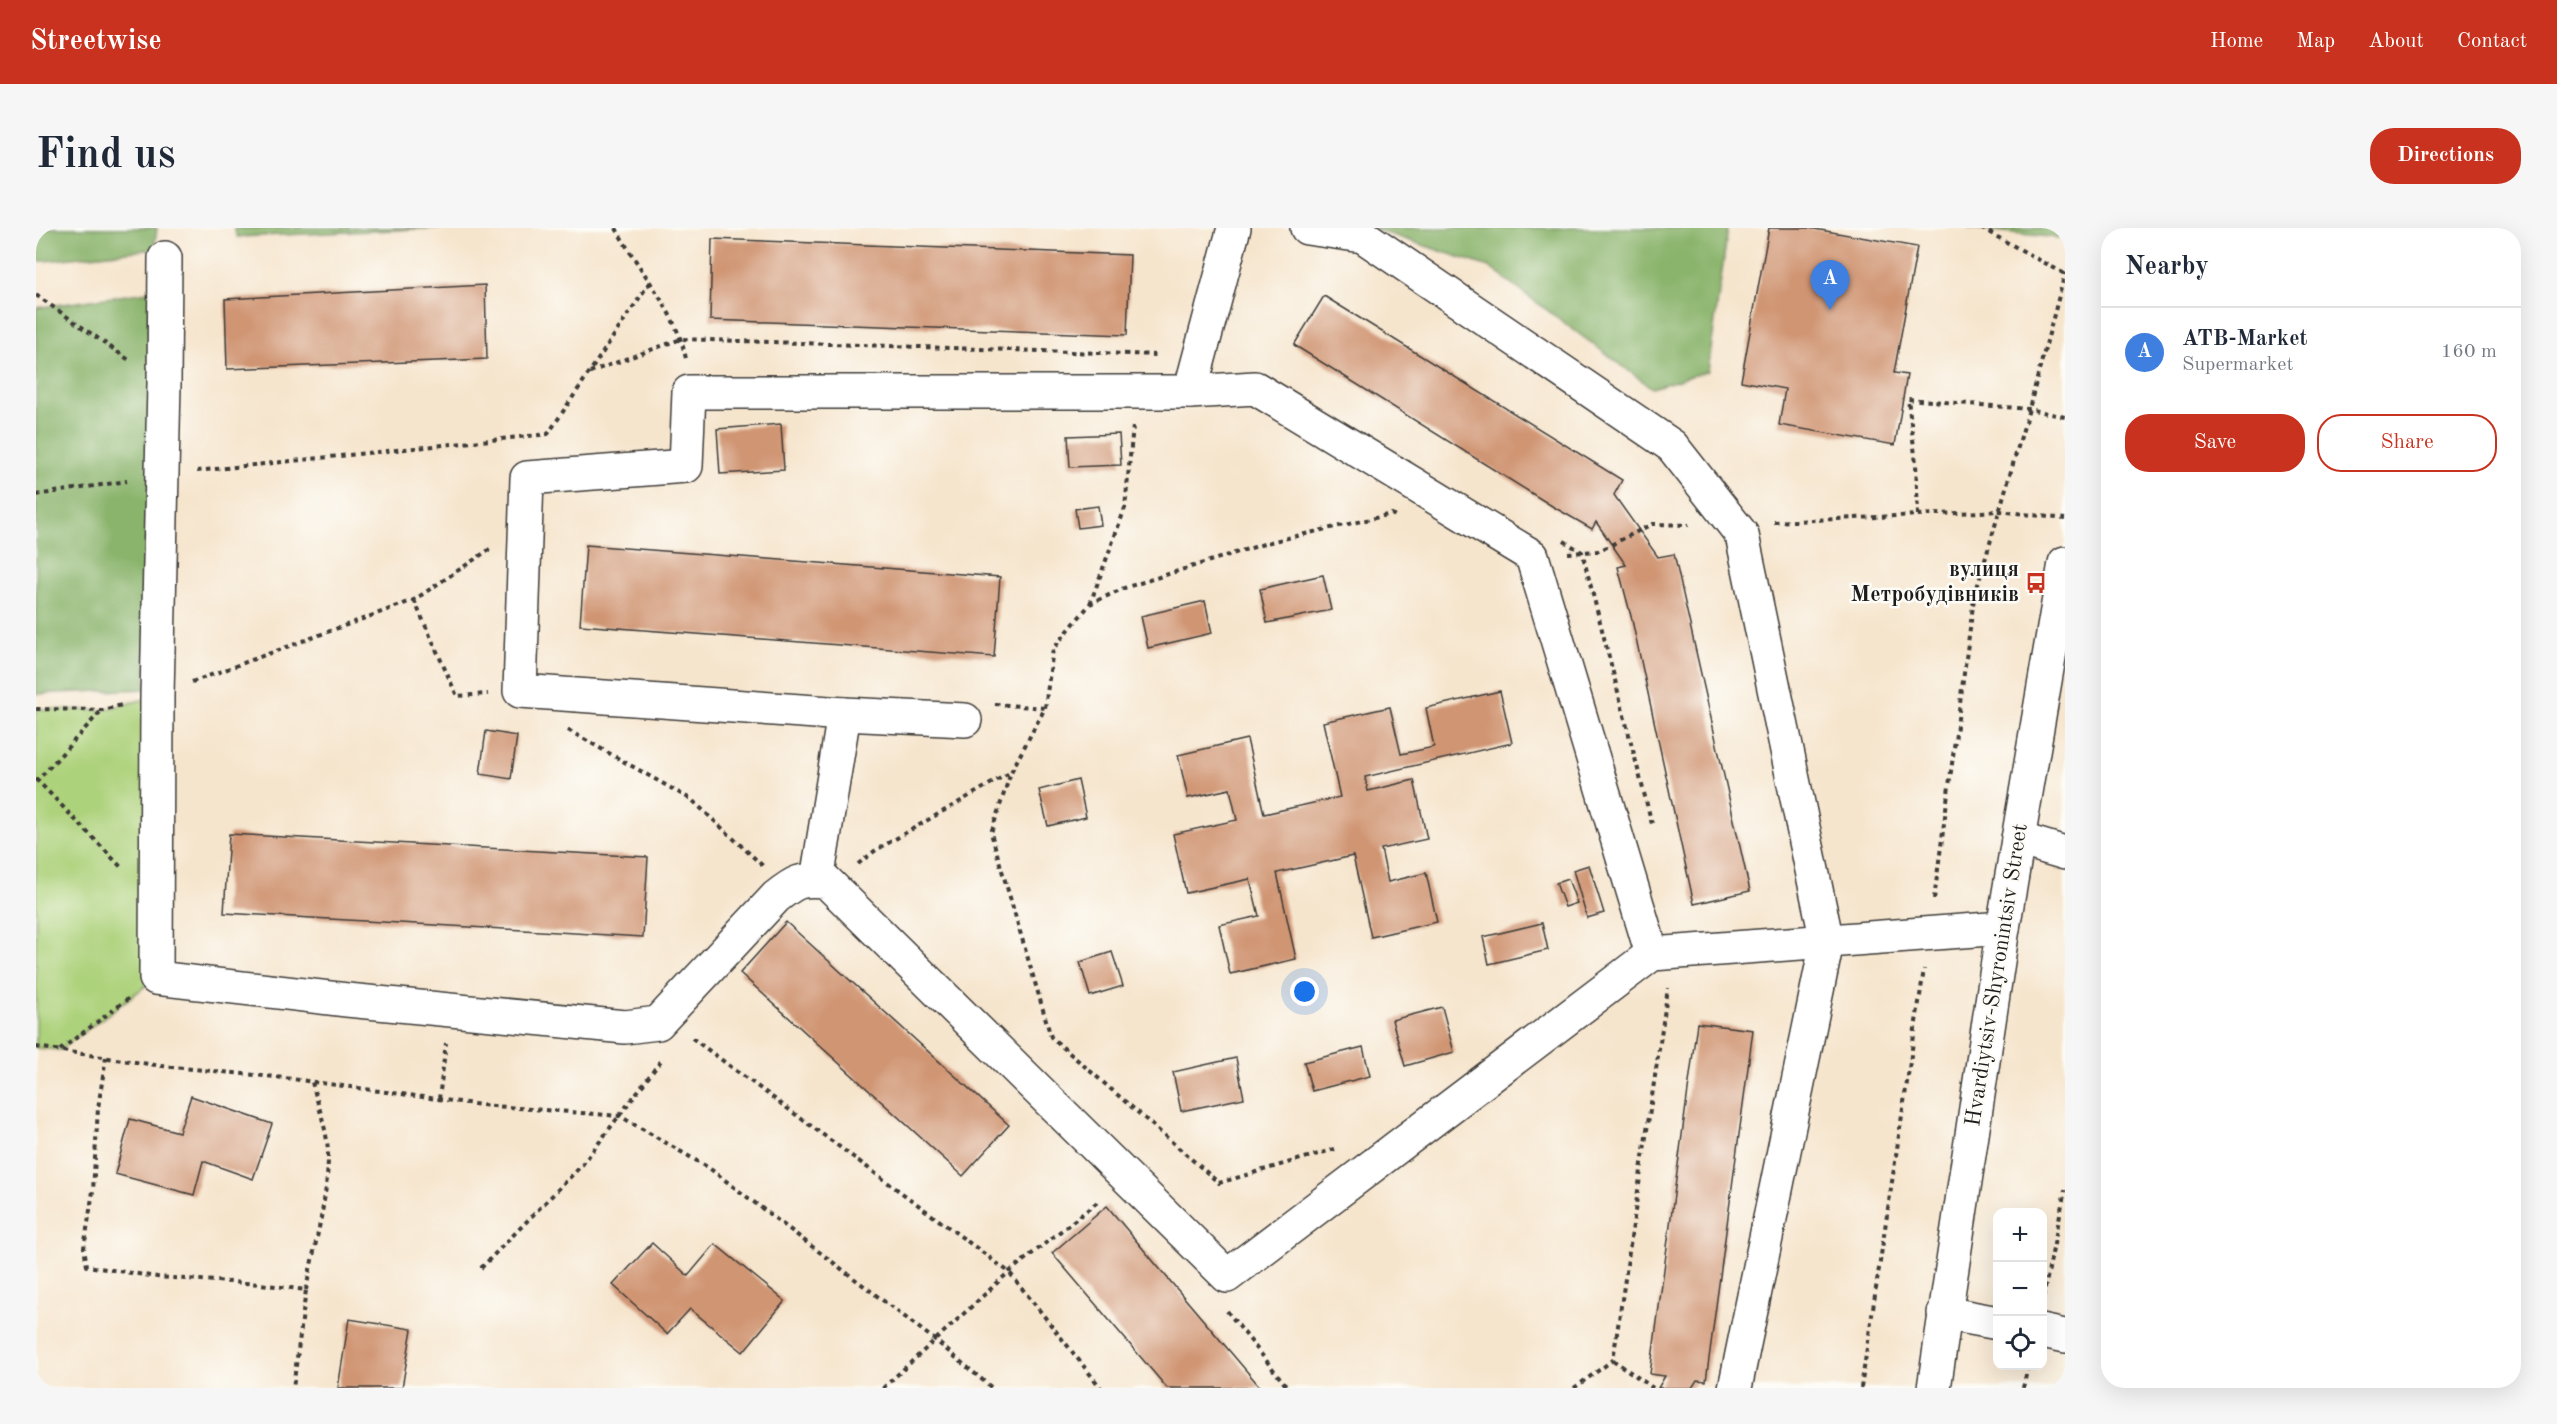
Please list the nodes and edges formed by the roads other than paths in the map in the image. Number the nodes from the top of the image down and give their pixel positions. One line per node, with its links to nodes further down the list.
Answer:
1 (1234, 228): 4 (main road)
2 (1308, 228): 12 (main road)
3 (165, 258): 10 (main road)
4 (1190, 392): 6 (main road); 13 (main road)
5 (2065, 563): 8 (main road, Hvardiytsiv-Shyronintsiv Street)
6 (844, 714): 7 (main road); 10 (main road)
7 (965, 720)
8 (2018, 839): 9 (main road); 11 (main road, Hvardiytsiv-Shyronintsiv Street)
9 (2065, 853)
10 (817, 880): 13 (main road)
11 (2003, 928): 12 (main road); 14 (main road, Hvardiytsiv-Shyronintsiv Street)
12 (1827, 942): 13 (main road); 18 (main road)
13 (1663, 954)
14 (1944, 1313): 15 (main road); 19 (main road, Hvardiytsiv-Shyronintsiv Street)
15 (1993, 1322)
16 (2047, 1332): 17 (main road)
17 (2065, 1336)
18 (1735, 1388)
19 (1934, 1388)

